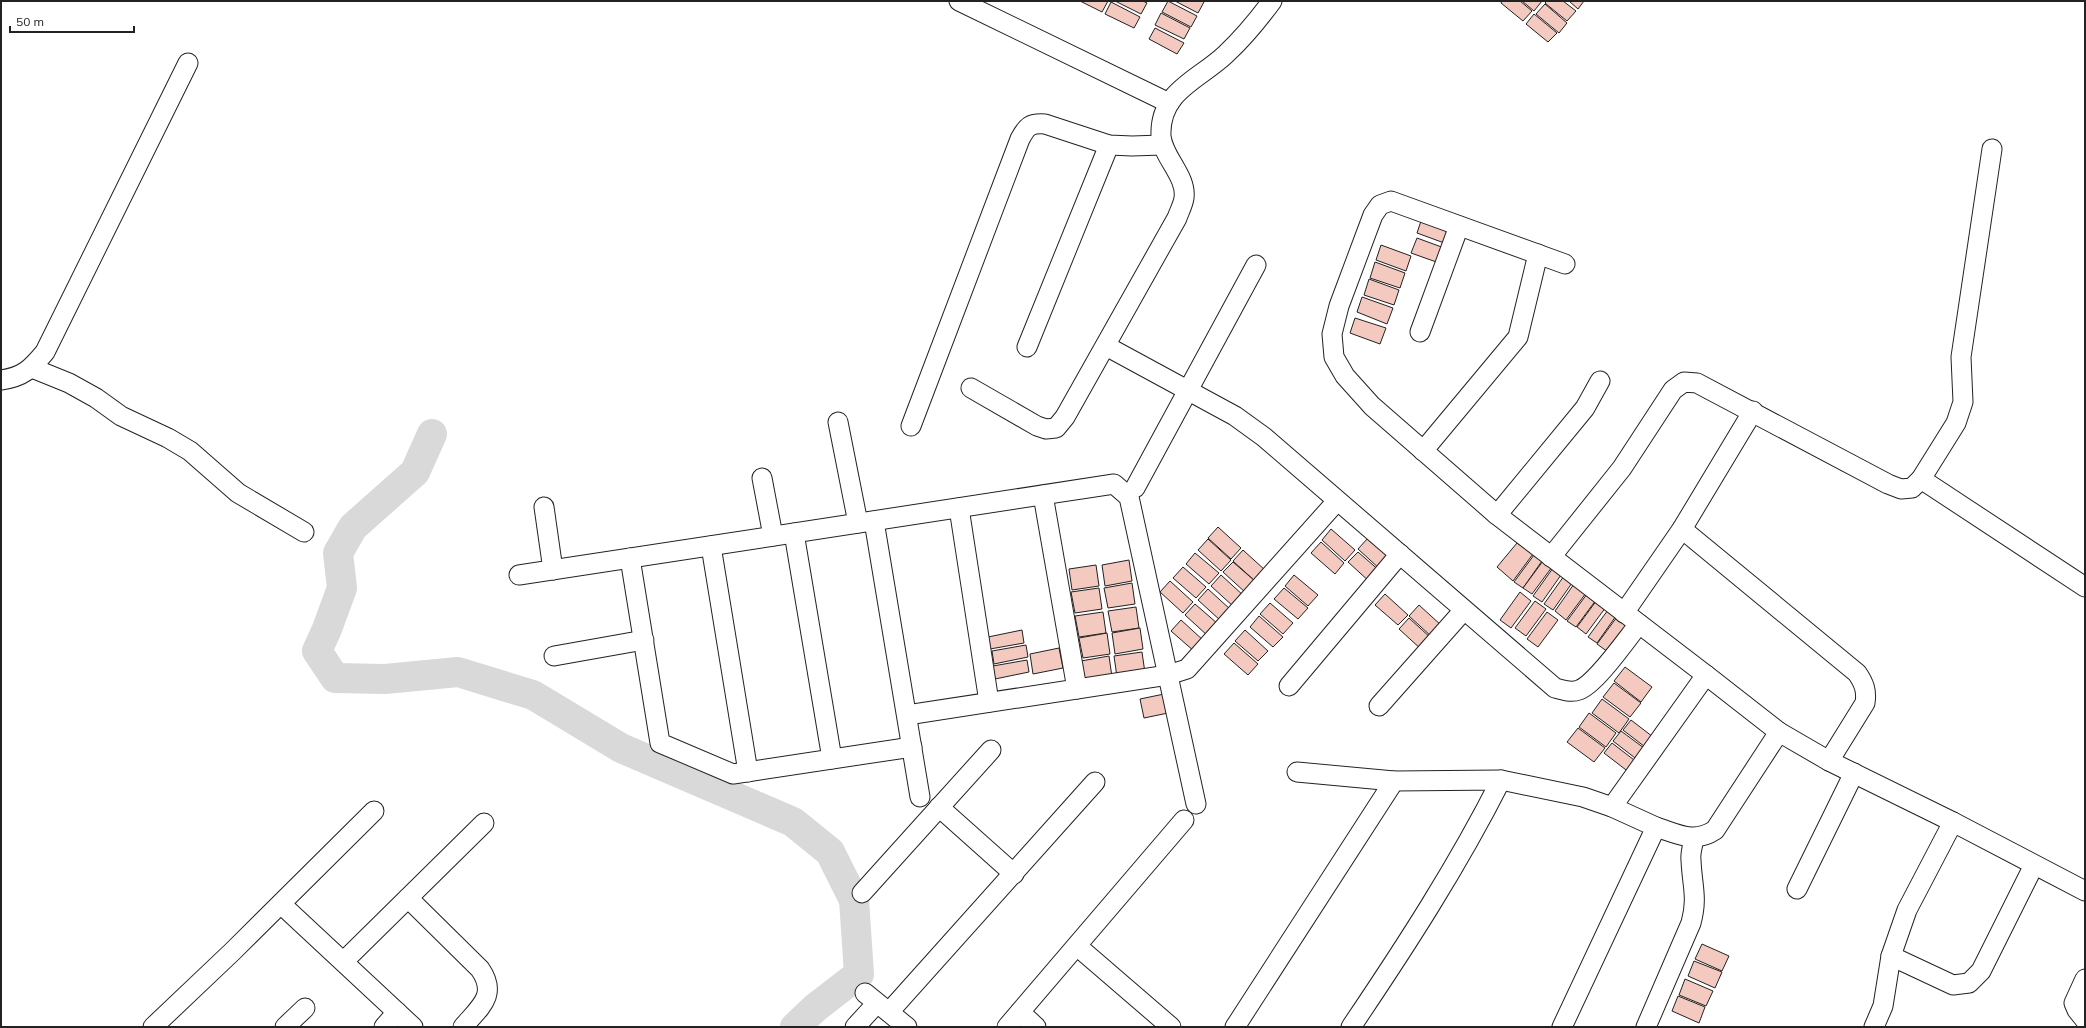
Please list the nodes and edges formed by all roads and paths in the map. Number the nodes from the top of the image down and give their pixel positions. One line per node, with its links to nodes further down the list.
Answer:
1 (959, 1): 4 (street)
2 (1272, 1): 4 (street)
3 (188, 63): 15 (street)
4 (1169, 103): 6 (street)
5 (1109, 145): 6 (street); 14 (street); 22 (street)
6 (1162, 145): 13 (street)
7 (1992, 149): 25 (street)
8 (1459, 226): 9 (street); 12 (street); 23 (street)
9 (1538, 254): 10 (street); 23 (street)
10 (1565, 264)
11 (1256, 265): 19 (street)
12 (1420, 332)
13 (1106, 346): 18 (street); 19 (street)
14 (1027, 347)
15 (32, 368): 16 (street); 34 (street)
16 (1, 380)
17 (1600, 380): 31 (street)
18 (971, 388)
19 (1189, 389): 26 (street); 28 (street)
20 (1754, 411): 25 (street); 33 (street); 39 (street)
21 (838, 422): 32 (street)
22 (911, 426)
23 (1423, 451): 31 (street)
24 (762, 478): 36 (street)
25 (1921, 479): 43 (street)
26 (1135, 488)
27 (1043, 495): 30 (street); 48 (street); 51 (street)
28 (1338, 501): 38 (street); 48 (street)
29 (544, 507): 41 (street)
30 (959, 508): 32 (street); 52 (street)
31 (1497, 516): 39 (street)
32 (866, 522): 35 (street); 54 (street)
33 (1682, 529): 45 (street); 59 (street)
34 (304, 532)
35 (794, 533): 36 (street); 58 (street)
36 (772, 536): 37 (street)
37 (711, 546): 40 (street); 60 (street)
38 (1400, 554): 44 (street); 50 (street)
39 (1551, 557): 45 (street)
40 (630, 558): 41 (street); 46 (street)
41 (553, 570): 42 (street)
42 (520, 575)
43 (2085, 587)
44 (1464, 610): 45 (street); 53 (street)
45 (1632, 619): 49 (street)
46 (644, 640): 47 (street); 60 (street)
47 (554, 656)
48 (1168, 674): 51 (street); 67 (street)
49 (1706, 675): 55 (street); 69 (street)
50 (1289, 686)
51 (1077, 688): 52 (street)
52 (989, 702): 54 (street)
53 (1379, 706)
54 (907, 715): 56 (street)
55 (1779, 732): 59 (street); 75 (street)
56 (912, 747): 58 (street); 66 (street)
57 (991, 750): 68 (street)
58 (832, 759): 60 (street)
59 (1829, 761): 62 (street)
60 (748, 772)
61 (1297, 772): 64 (street)
62 (1854, 773): 73 (street); 78 (street)
63 (1501, 780): 64 (street); 69 (street); 103 (street)
64 (1394, 781): 102 (street)
65 (1095, 782): 77 (street)
66 (920, 797)
67 (1196, 804)
68 (940, 807): 77 (street); 80 (street)
69 (1612, 807): 74 (street)
70 (374, 811): 82 (street)
71 (1184, 820): 83 (street)
72 (484, 822): 81 (street)
73 (1953, 822): 76 (street); 84 (street)
74 (1656, 827): 75 (street); 104 (street)
75 (1694, 838): 105 (street)
76 (2034, 865): 79 (street); 84 (street)
77 (1014, 874): 87 (street)
78 (1797, 889)
79 (2085, 891)
80 (862, 893)
81 (408, 898): 85 (street); 96 (street)
82 (281, 904): 85 (street); 92 (street)
83 (1077, 946): 90 (street); 101 (street)
84 (1892, 956): 106 (street)
85 (344, 961): 89 (street)
86 (2085, 979): 91 (street)
87 (877, 1002): 97 (street); 98 (street)
88 (305, 1008): 93 (street)
89 (398, 1012): 94 (street); 95 (street)
90 (1020, 1012): 99 (street); 100 (street)
91 (2085, 1020)
92 (163, 1024)
93 (285, 1027)
94 (384, 1027)
95 (413, 1027)
96 (463, 1027)
97 (855, 1027)
98 (907, 1027)
99 (1007, 1027)
100 (1036, 1027)
101 (1171, 1027)
102 (1235, 1027)
103 (1351, 1027)
104 (1562, 1027)
105 (1646, 1027)
106 (1874, 1027)

